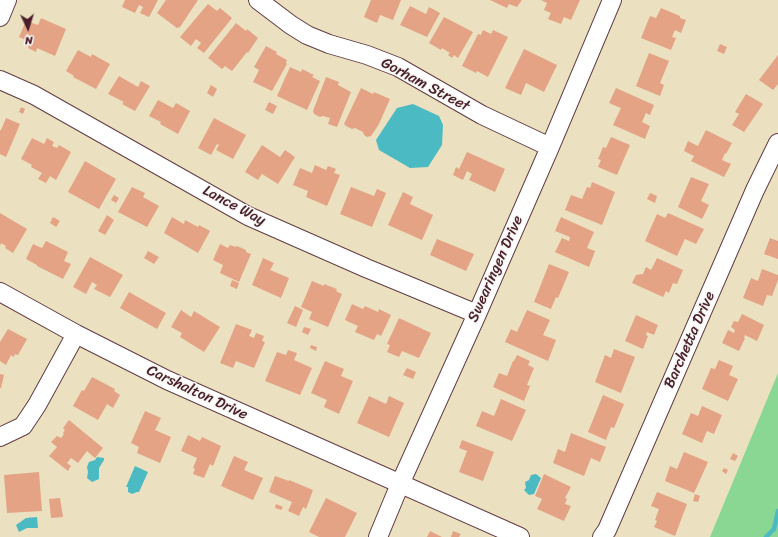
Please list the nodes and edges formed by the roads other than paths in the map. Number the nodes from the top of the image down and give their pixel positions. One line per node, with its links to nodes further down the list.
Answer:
1 (7, 0): 4 (street)
2 (258, 0): 7 (street, Gorham Street)
3 (612, 0): 7 (street, Swearingen Drive)
4 (0, 16)
5 (0, 80): 9 (street, Lance Way)
6 (778, 143): 15 (street, Barchetta Drive)
7 (550, 147): 9 (street, Swearingen Drive)
8 (0, 292): 10 (street, Carshalton Drive)
9 (477, 314): 12 (street, Swearingen Drive)
10 (76, 334): 11 (street); 12 (street, Carshalton Drive)
11 (0, 437)
12 (400, 484): 13 (street, Swearingen Drive); 14 (street)
13 (378, 537)
14 (520, 537)
15 (602, 537)

